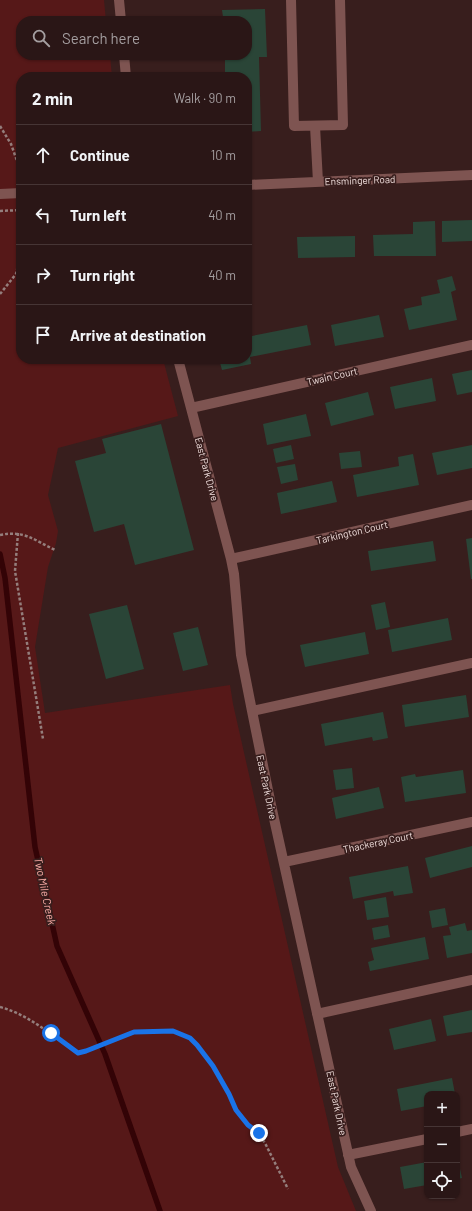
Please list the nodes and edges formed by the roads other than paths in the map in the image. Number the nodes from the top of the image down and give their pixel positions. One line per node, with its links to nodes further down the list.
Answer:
1 (119, 0): 4 (street)
2 (291, 0): 7 (street)
3 (340, 0): 7 (street)
4 (121, 16)
5 (124, 60): 6 (street)
6 (126, 72)
7 (315, 126): 9 (street)
8 (472, 175): 9 (street, Ensminger Road)
9 (318, 182): 10 (street, Ensminger Road)
10 (252, 184)
11 (16, 193): 12 (street)
12 (0, 194)
13 (472, 345): 15 (street, Twain Court)
14 (179, 364): 15 (street, East Park Drive)
15 (191, 408): 17 (street, East Park Drive)
16 (472, 505): 17 (street, Tarkington Court)
17 (231, 559): 19 (street, East Park Drive)
18 (472, 663): 19 (street)
19 (252, 711): 21 (street, East Park Drive)
20 (472, 822): 21 (street, Thackeray Court)
21 (284, 862): 23 (street, East Park Drive)
22 (472, 980): 23 (street)
23 (317, 1014): 27 (street, East Park Drive)
24 (472, 1129): 25 (street)
25 (460, 1131)
26 (424, 1140): 27 (street)
27 (348, 1155): 28 (street, East Park Drive)
28 (371, 1211)

